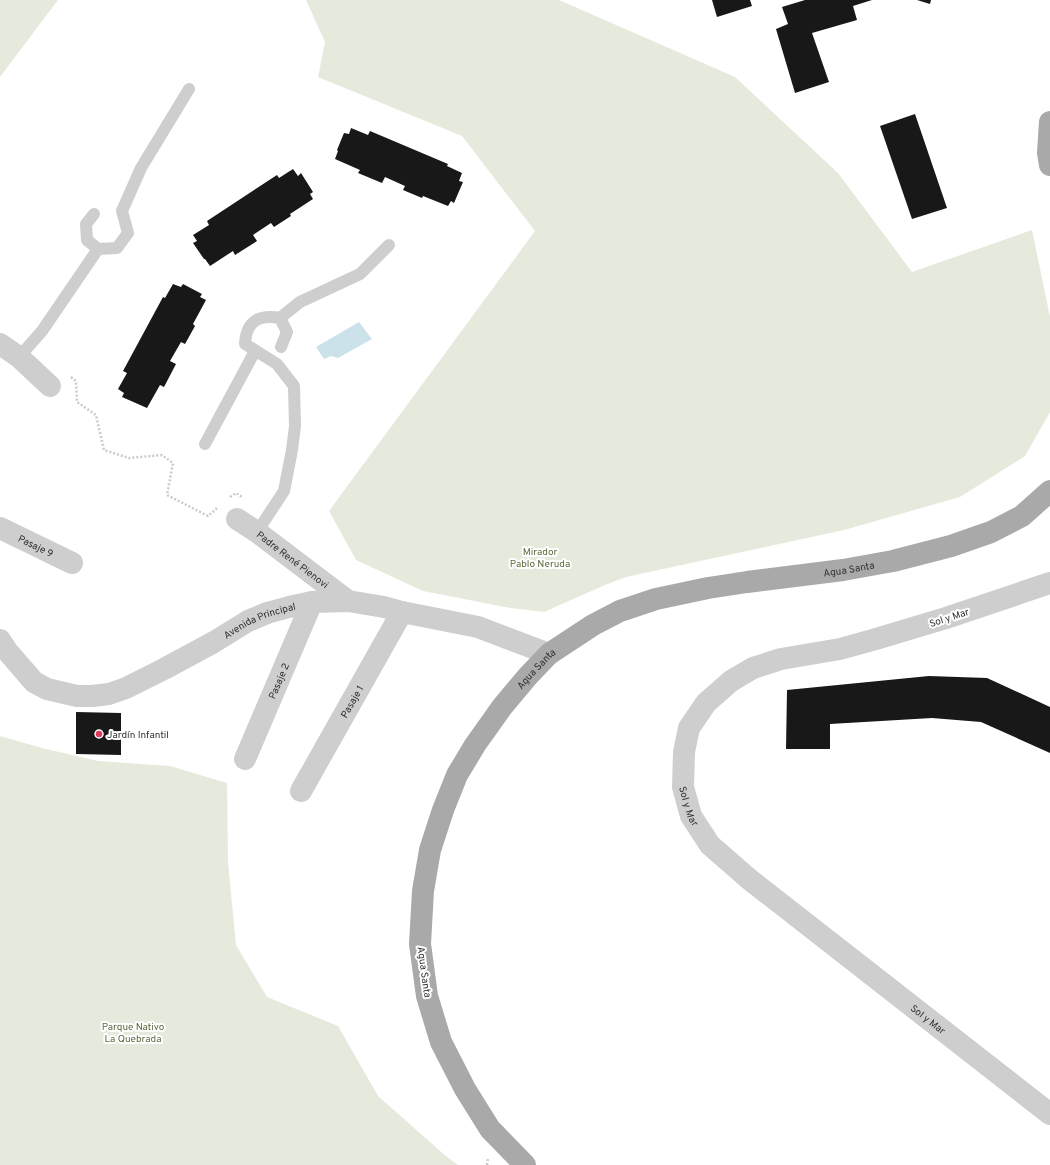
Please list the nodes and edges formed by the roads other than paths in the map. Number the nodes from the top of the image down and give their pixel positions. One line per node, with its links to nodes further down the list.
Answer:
1 (189, 89): 6 (lane)
2 (1050, 122): 3 (main road)
3 (1050, 165)
4 (94, 214): 6 (lane)
5 (389, 245): 7 (lane)
6 (98, 249): 11 (lane)
7 (280, 318): 9 (lane); 10 (lane)
8 (0, 344): 11 (street)
9 (281, 347)
10 (255, 351): 13 (lane); 16 (lane)
11 (19, 357): 12 (street)
12 (50, 386)
13 (205, 444)
14 (1050, 491): 24 (main road, Agua Santa)
15 (231, 510): 16 (street, Padre René Pienovi)
16 (262, 525): 20 (street, Padre René Pienovi)
17 (0, 528): 18 (street, Pasaje 9)
18 (72, 563)
19 (1050, 584): 27 (street, Sol y Mar)
20 (348, 601): 21 (street, Avenida Principal); 22 (street, Avenida Principal)
21 (312, 602): 23 (street, Avenida Principal); 25 (street, Pasaje 2)
22 (402, 612): 24 (street, Avenida Principal); 26 (street, Pasaje 1)
23 (0, 640)
24 (549, 654): 28 (main road, Agua Santa)
25 (246, 759)
26 (301, 791)
27 (1050, 1114)
28 (526, 1164)

